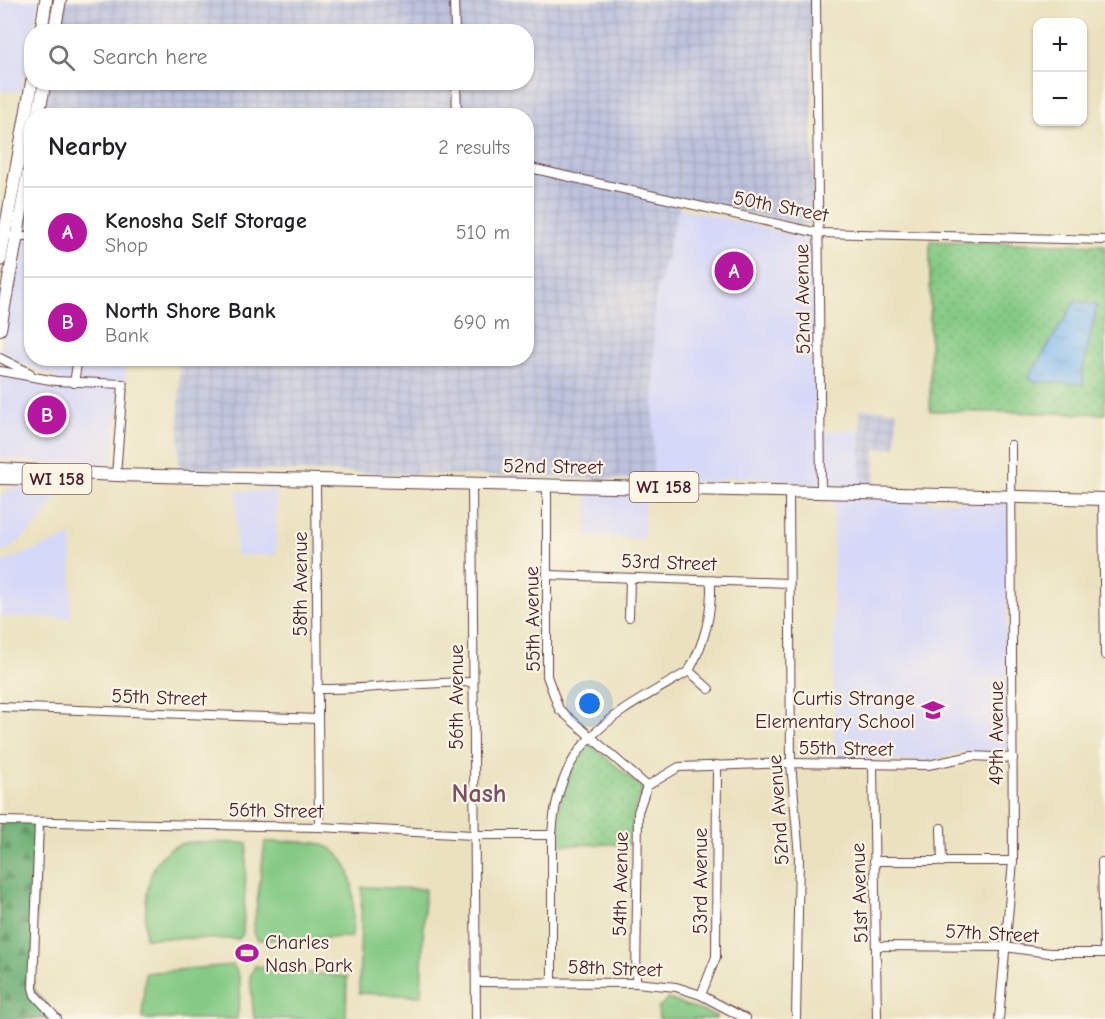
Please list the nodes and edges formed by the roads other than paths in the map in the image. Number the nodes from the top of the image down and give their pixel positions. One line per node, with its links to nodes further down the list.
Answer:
1 (46, 0): 5 (main road)
2 (60, 0): 6 (main road)
3 (454, 0): 7 (street)
4 (816, 0): 17 (street, 52nd Avenue)
5 (42, 24)
6 (56, 24)
7 (455, 24)
8 (31, 90): 11 (main road)
9 (43, 90): 12 (main road)
10 (456, 90): 13 (street)
11 (30, 108)
12 (40, 108)
13 (456, 108)
14 (24, 150): 19 (main road)
15 (534, 169): 17 (street, 50th Street)
16 (24, 179): 19 (main road)
17 (818, 233): 20 (street, 50th Street); 37 (street, 52nd Avenue)
18 (24, 236): 19 (street)
19 (7, 237): 21 (main road); 22 (main road)
20 (1105, 240)
21 (0, 260)
22 (0, 329)
23 (0, 358): 26 (street)
24 (77, 366): 27 (street)
25 (0, 371): 26 (street)
26 (36, 376): 27 (street)
27 (74, 382): 31 (street)
28 (1011, 445): 38 (street, 49th Avenue)
29 (0, 460): 30 (main road)
30 (57, 472): 31 (main road, 52nd Street / WI 158); 32 (main road, 52nd Street / WI 158)
31 (112, 474): 32 (main road, 52nd Street / WI 158); 33 (main road, 52nd Street / WI 158)
32 (1, 477)
33 (316, 479): 34 (main road, 52nd Street / WI 158); 48 (street, 58th Avenue)
34 (472, 484): 35 (main road, 52nd Street / WI 158); 47 (street, 56th Avenue)
35 (547, 485): 36 (main road, 52nd Street / WI 158); 40 (street, 55th Avenue)
36 (789, 490): 37 (main road, 52nd Street / WI 158); 43 (street, 52nd Avenue)
37 (821, 491): 38 (main road, 52nd Street / WI 158)
38 (1011, 497): 39 (main road, 52nd Street / WI 158); 53 (street, 49th Avenue)
39 (1104, 499): 45 (street)
40 (548, 575): 41 (street, 53rd Street); 52 (street, 55th Avenue)
41 (630, 578): 42 (street, 53rd Street); 44 (street)
42 (711, 580): 43 (street, 53rd Street); 46 (street)
43 (789, 583): 54 (street, 52nd Avenue)
44 (629, 617)
45 (1105, 655)
46 (689, 671): 49 (street); 52 (street)
47 (472, 682): 48 (street); 62 (street, 56th Avenue)
48 (317, 689): 51 (street, 58th Avenue)
49 (709, 689)
50 (0, 707): 51 (street, 55th Street)
51 (317, 719): 60 (street, 58th Avenue)
52 (588, 737): 57 (street, 55th Avenue); 63 (street)
53 (1013, 758): 56 (street, 55th Street); 65 (street, 49th Avenue)
54 (790, 763): 55 (street, 55th Street); 56 (street, 55th Street); 78 (street, 52nd Avenue)
55 (717, 765): 57 (street, 55th Street); 74 (street, 53rd Avenue)
56 (873, 765): 64 (street, 51st Avenue)
57 (647, 786): 73 (street, 54th Avenue)
58 (0, 821): 59 (street, 56th Street)
59 (39, 822): 60 (street, 56th Street); 75 (street)
60 (319, 827): 62 (street, 56th Street)
61 (941, 828): 66 (street)
62 (473, 835): 63 (street, 56th Street); 71 (street, 56th Avenue)
63 (552, 835): 72 (street)
64 (874, 861): 66 (street); 68 (street, 51st Avenue)
65 (1013, 861): 66 (street); 69 (street, 49th Avenue)
66 (942, 862)
67 (1102, 862): 70 (street)
68 (877, 946): 69 (street, 57th Street); 79 (street, 51st Avenue)
69 (1004, 947): 70 (street, 57th Street); 80 (street, 49th Avenue)
70 (1105, 953)
71 (476, 982): 72 (street, 58th Street); 76 (street, 56th Avenue)
72 (552, 982): 73 (street, 58th Street)
73 (636, 983): 74 (street, 58th Street)
74 (700, 995): 77 (street, 58th Street)
75 (57, 1019)
76 (476, 1019)
77 (746, 1019)
78 (796, 1019)
79 (877, 1019)
80 (999, 1019)

